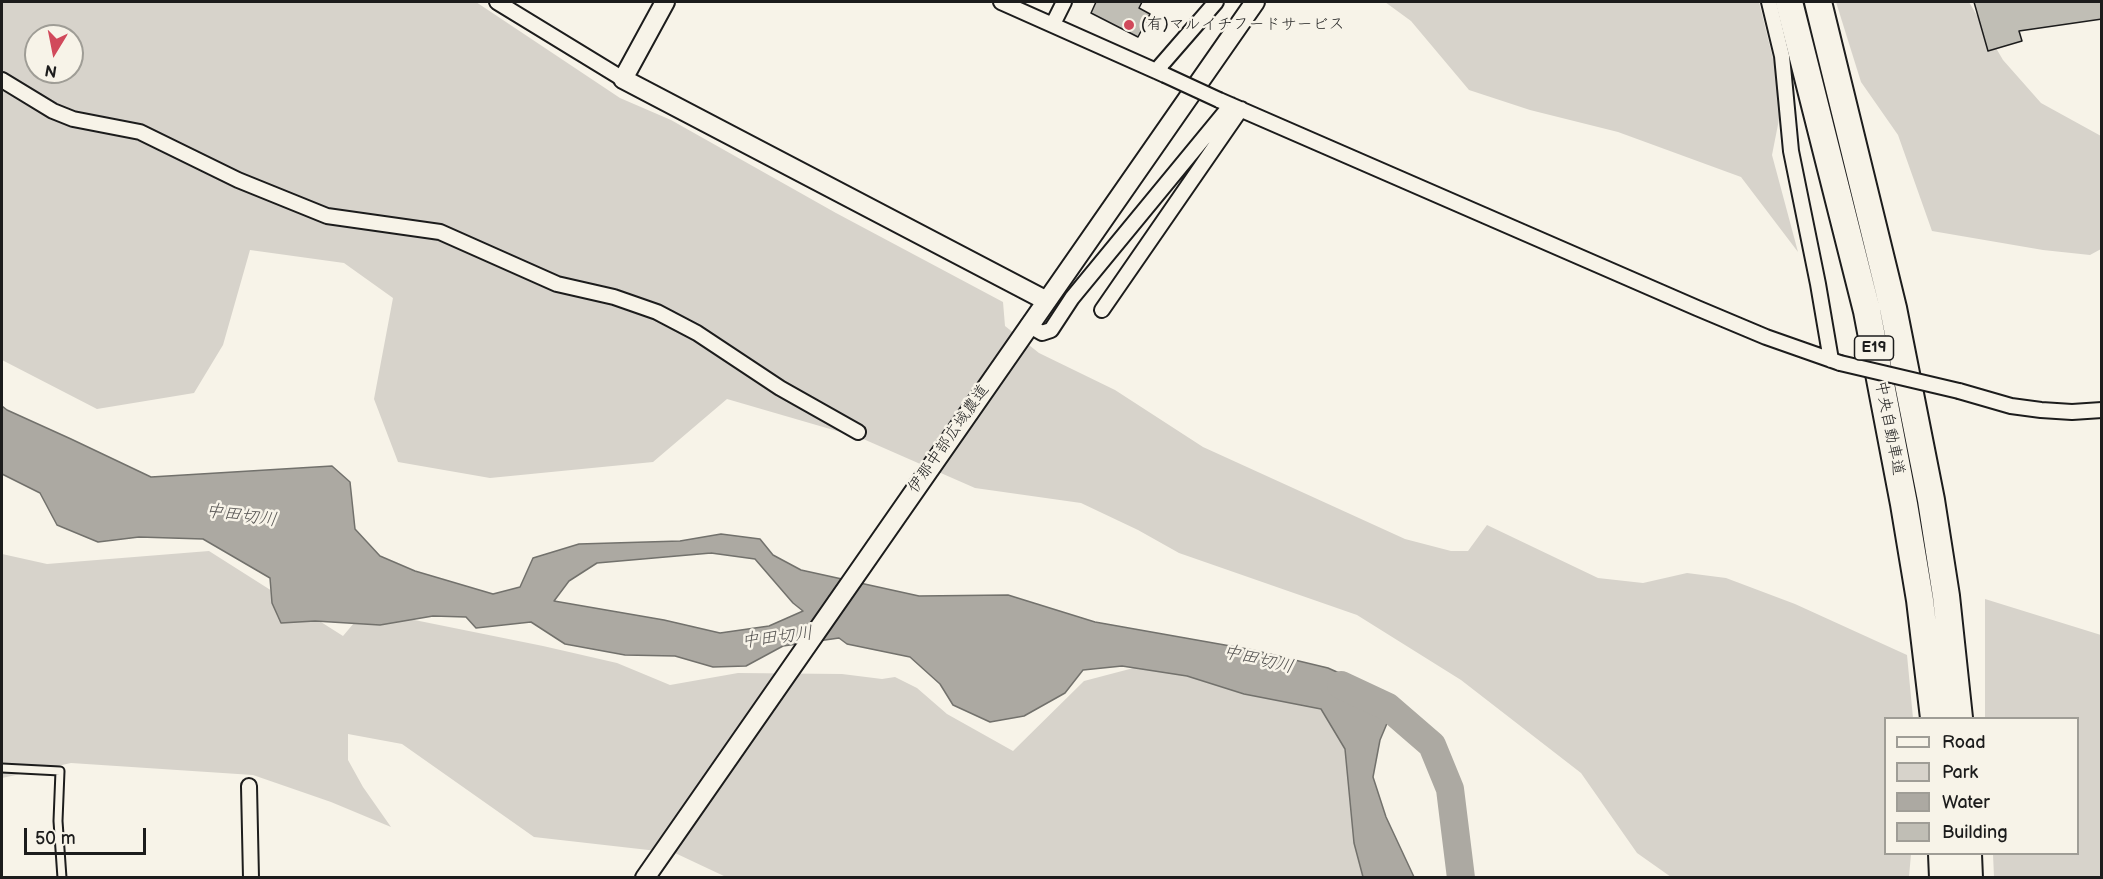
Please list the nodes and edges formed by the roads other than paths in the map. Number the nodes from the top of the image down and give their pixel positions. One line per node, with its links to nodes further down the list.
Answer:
1 (497, 2): 12 (street)
2 (665, 2): 12 (street)
3 (1001, 2): 10 (street)
4 (1064, 2): 10 (street)
5 (1216, 2): 11 (street)
6 (1255, 2): 15 (street, 伊那中部広域農道)
7 (1769, 2): 18 (street)
8 (1789, 2): 21 (highway, 中央自動車道 / E19)
9 (1818, 2): 21 (highway, 中央自動車道 / E19)
10 (1053, 24): 11 (street)
11 (1160, 73): 14 (street, bridge)
12 (623, 79): 15 (street)
13 (2, 80): 20 (street)
14 (1231, 104): 16 (street); 17 (street); 18 (street)
15 (1045, 300): 17 (street, 伊那中部広域農道)
16 (1102, 310)
17 (1028, 325): 28 (street, 伊那中部広域農道)
18 (1836, 361): 19 (street, bridge)
19 (2102, 410)
20 (858, 432)
21 (1946, 709)
22 (2, 768): 26 (lane)
23 (249, 786): 27 (street)
24 (1942, 855): 29 (highway)
25 (1968, 855): 30 (highway)
26 (62, 878)
27 (251, 878)
28 (645, 878)
29 (1943, 878)
30 (1969, 878)

